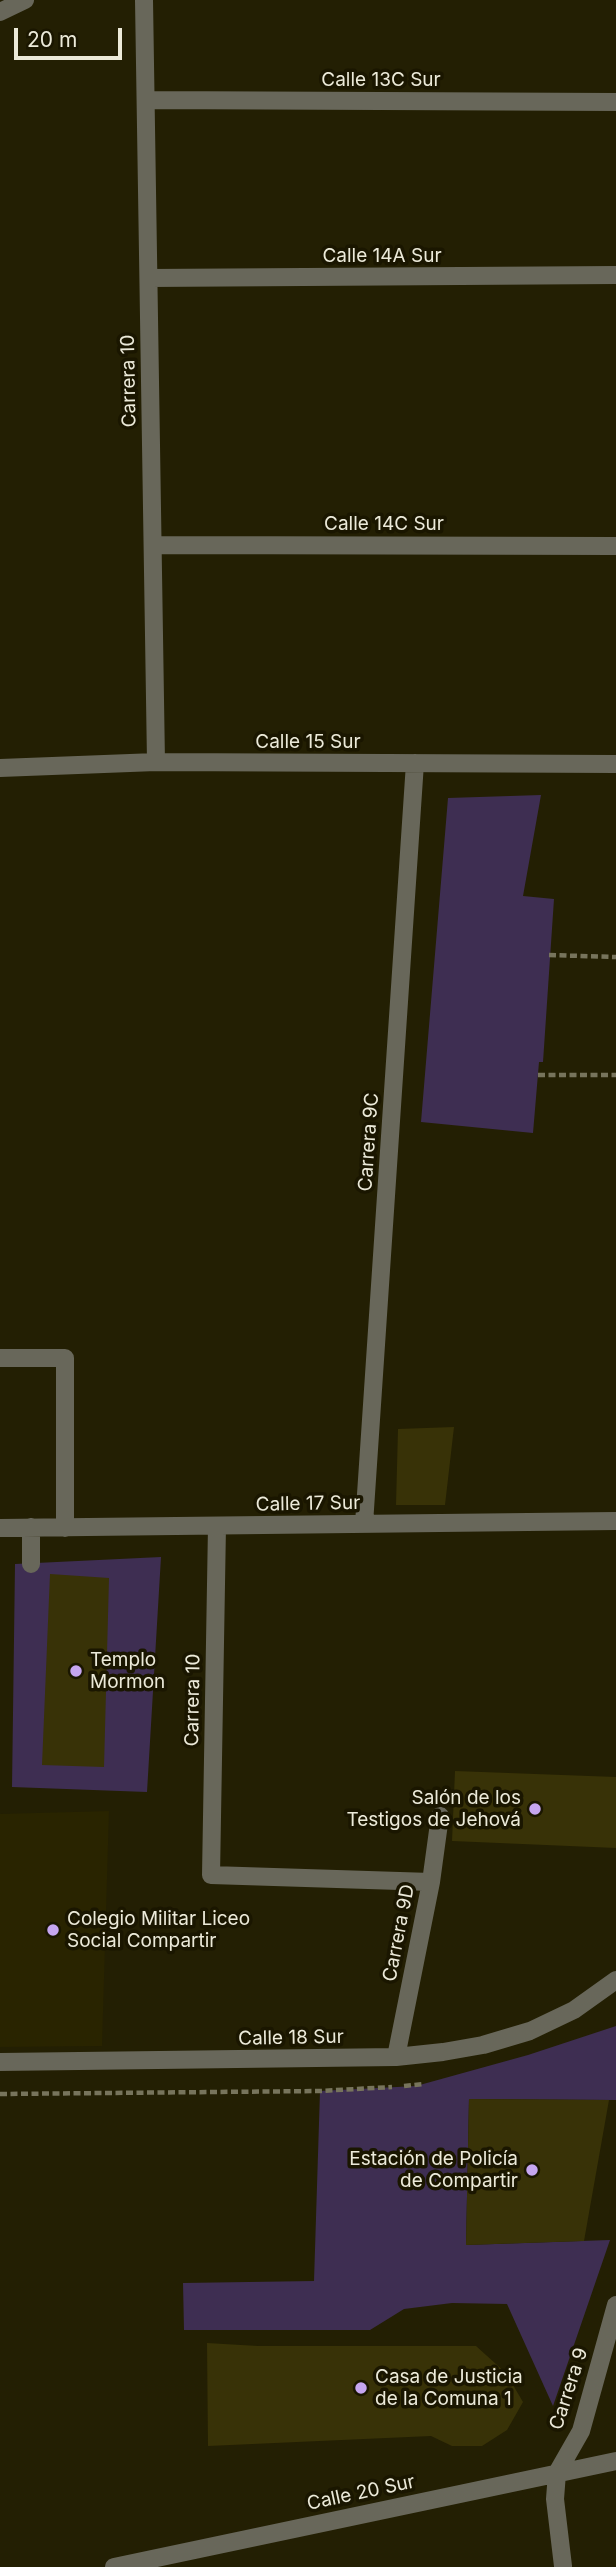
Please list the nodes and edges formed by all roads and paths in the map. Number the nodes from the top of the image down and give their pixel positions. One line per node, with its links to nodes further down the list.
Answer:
1 (25, 0): 3 (street)
2 (144, 0): 4 (street, Carrera 10)
3 (0, 12)
4 (146, 100): 5 (street, Calle 13C Sur); 7 (street, Carrera 10)
5 (616, 102)
6 (616, 275): 7 (street, Calle 14A Sur)
7 (149, 278): 8 (street, Carrera 10)
8 (153, 545): 9 (street, Calle 14C Sur); 10 (street, Carrera 10)
9 (616, 546)
10 (156, 762): 11 (street, Calle 15 Sur); 13 (street, Calle 15 Sur)
11 (415, 763): 12 (street, Calle 15 Sur); 20 (street, Carrera 9C)
12 (616, 764)
13 (0, 768)
14 (549, 955): 15 (path)
15 (616, 957)
16 (538, 1075): 17 (path)
17 (616, 1075)
18 (0, 1358): 24 (street)
19 (616, 1521): 20 (street, Calle 17 Sur)
20 (364, 1524): 21 (street, Calle 17 Sur)
21 (217, 1526): 24 (street, Calle 17 Sur); 27 (street, Carrera 10)
22 (31, 1527): 23 (street, Calle 17 Sur); 24 (street, Calle 17 Sur); 25 (street)
23 (0, 1528)
24 (65, 1528)
25 (31, 1564)
26 (440, 1816): 27 (street, Carrera 9D)
27 (431, 1882): 29 (street, Carrera 9D)
28 (616, 1980): 29 (street, Calle 18 Sur)
29 (396, 2057): 30 (street, Calle 18 Sur)
30 (0, 2062)
31 (616, 2305): 33 (street, Carrera 9)
32 (616, 2461): 33 (street, Calle 20 Sur)
33 (557, 2473): 34 (street, Carrera 9); 35 (street, Calle 20 Sur)
34 (563, 2566)
35 (114, 2567)

